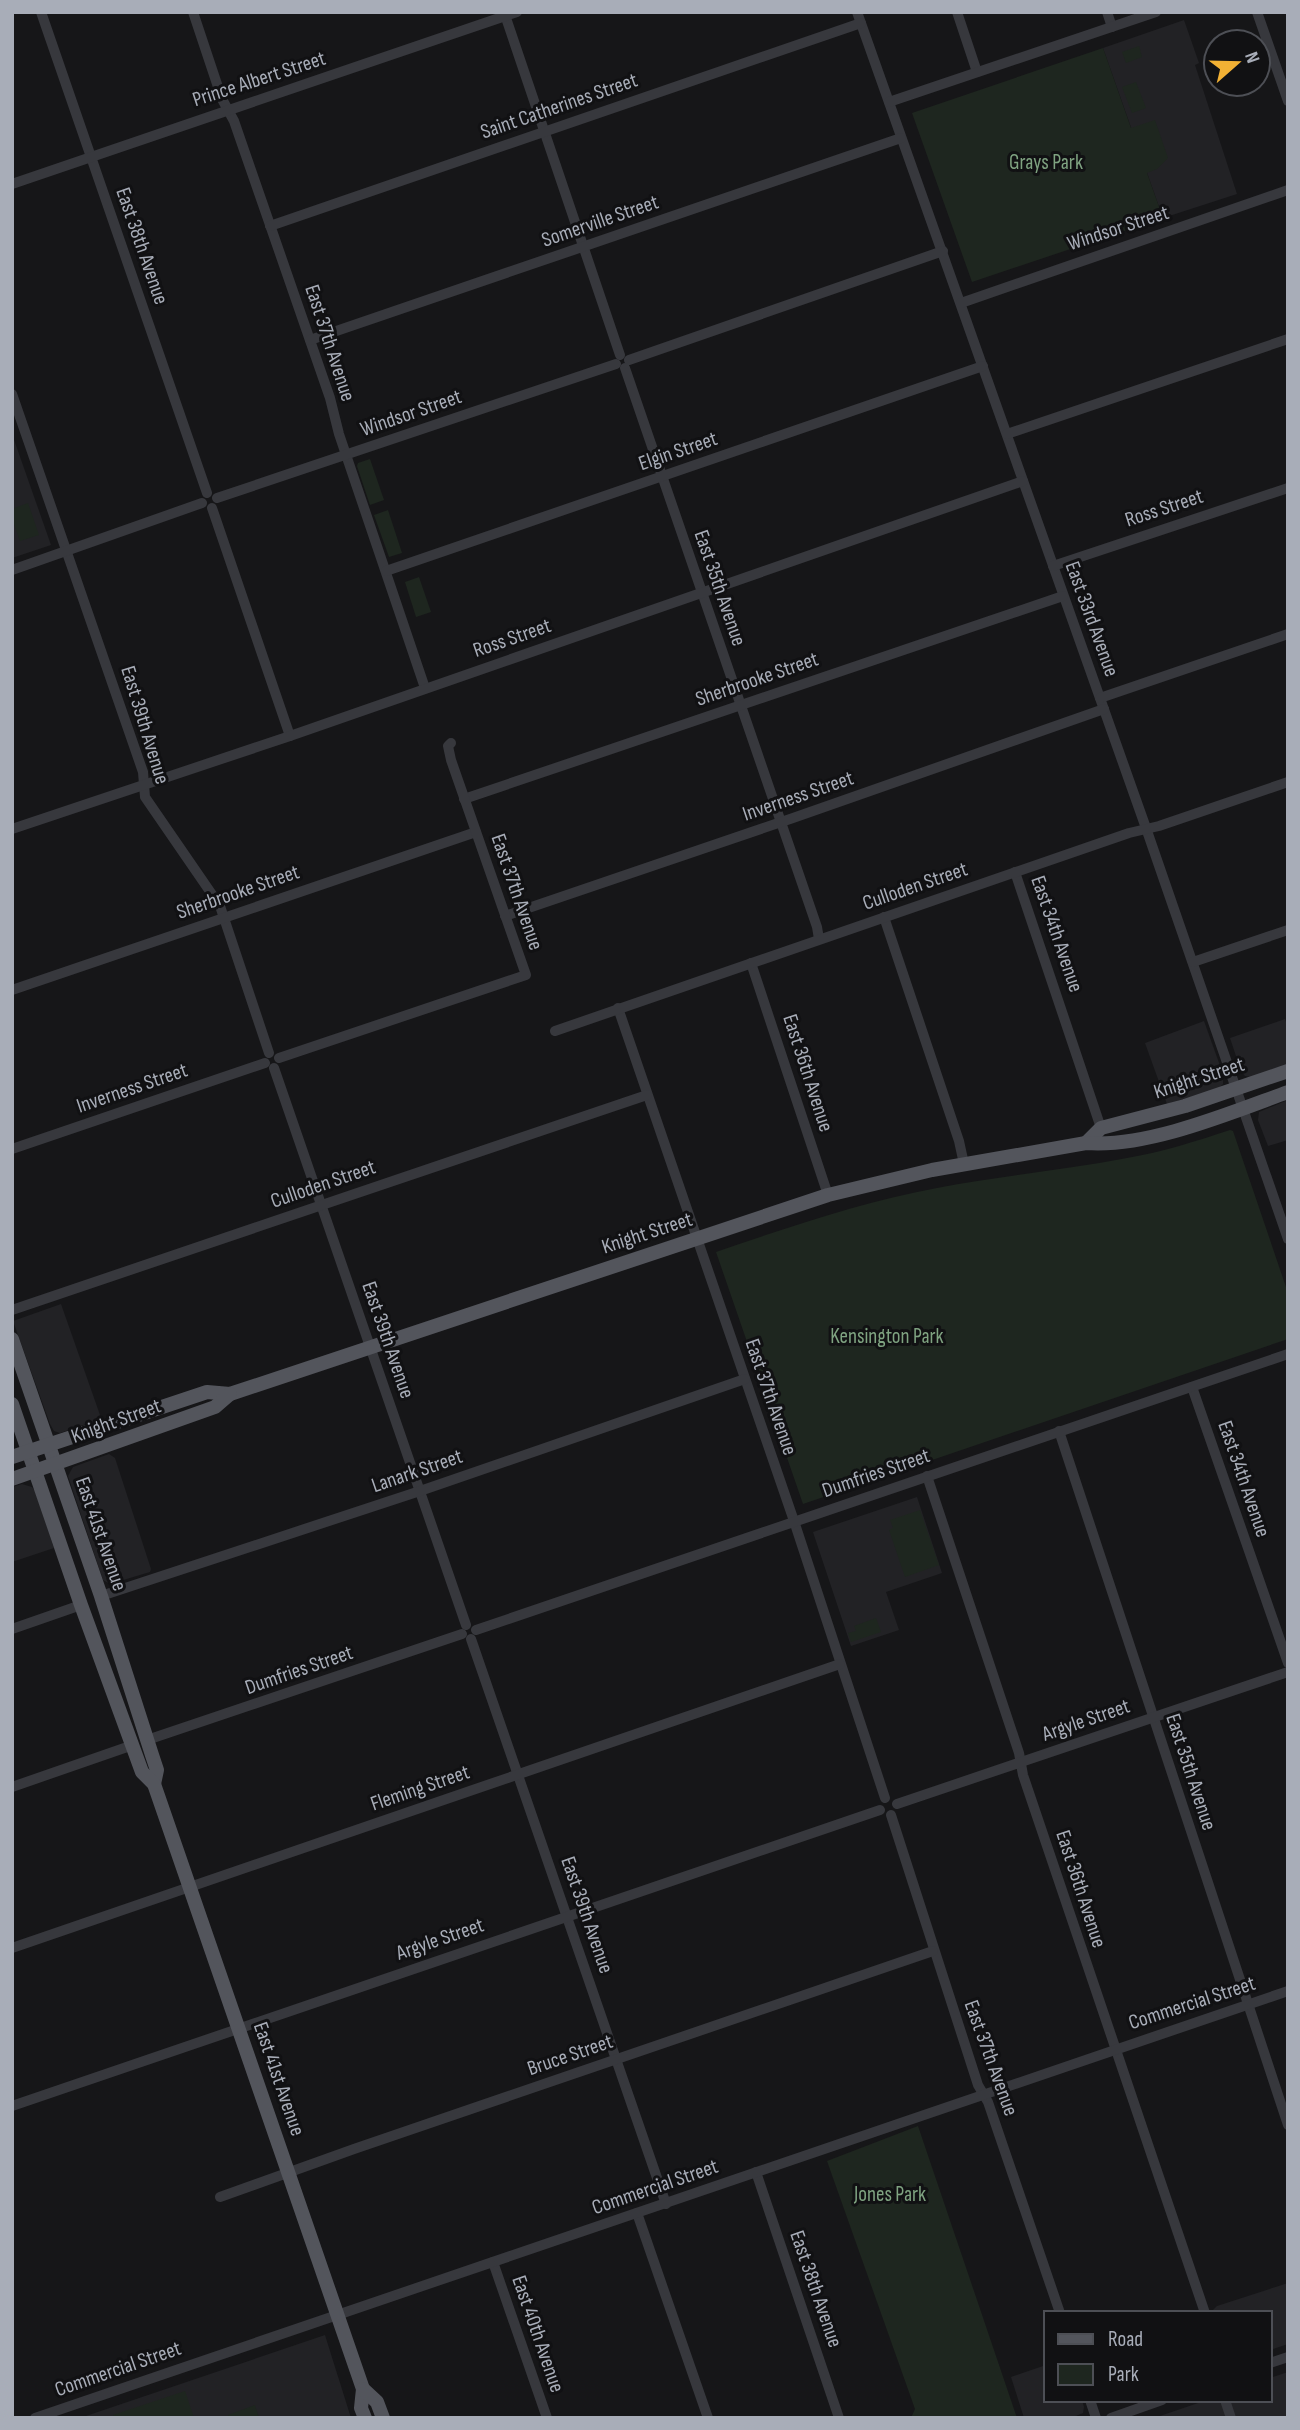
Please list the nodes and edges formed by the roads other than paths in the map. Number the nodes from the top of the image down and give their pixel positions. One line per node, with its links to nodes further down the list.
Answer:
1 (41, 12): 17 (street, East 38th Avenue)
2 (193, 12): 14 (street, East 37th Avenue)
3 (517, 12): 8 (street, Prince Albert Street)
4 (957, 12): 11 (street)
5 (1107, 12): 10 (street)
6 (1156, 12): 10 (street)
7 (1257, 12): 12 (street)
8 (505, 14): 14 (street, Prince Albert Street); 15 (street, East 35th Avenue)
9 (859, 17): 13 (street, East 33rd Avenue); 15 (street, Saint Catherines Street)
10 (1112, 27): 11 (street)
11 (977, 72): 13 (street)
12 (1288, 101)
13 (889, 102): 16 (street, East 33rd Avenue)
14 (229, 110): 17 (street, Prince Albert Street); 20 (street, East 37th Avenue)
15 (544, 132): 20 (street, Saint Catherines Street); 21 (street, East 35th Avenue)
16 (901, 138): 21 (street, Somerville Street); 22 (street, East 33rd Avenue)
17 (90, 156): 18 (street, Prince Albert Street); 34 (street, East 38th Avenue)
18 (12, 184)
19 (1288, 191): 23 (street, Windsor Street)
20 (270, 226): 25 (street, East 37th Avenue)
21 (583, 247): 25 (street, Somerville Street); 26 (street, East 35th Avenue)
22 (943, 251): 23 (street, East 33rd Avenue); 26 (street, Windsor Street)
23 (961, 303): 27 (street, East 33rd Avenue)
24 (1288, 339): 29 (street)
25 (310, 340): 30 (street, East 37th Avenue)
26 (623, 362): 30 (street, Windsor Street); 31 (street, East 35th Avenue)
27 (983, 366): 29 (street, East 33rd Avenue); 31 (street, Elgin Street)
28 (12, 394): 35 (street, East 39th Avenue)
29 (1007, 434): 32 (street, East 33rd Avenue)
30 (346, 456): 34 (street, Windsor Street); 38 (street, East 37th Avenue)
31 (662, 477): 38 (street, Elgin Street); 39 (street, East 35th Avenue)
32 (1023, 481): 36 (street, East 33rd Avenue); 39 (street, Ross Street)
33 (1288, 488): 36 (street, Ross Street)
34 (209, 500): 35 (street, Windsor Street); 45 (street, East 38th Avenue)
35 (67, 550): 37 (street, Windsor Street); 48 (street, East 39th Avenue)
36 (1053, 566): 40 (street, East 33rd Avenue)
37 (12, 570)
38 (386, 571): 42 (street, East 37th Avenue)
39 (701, 592): 42 (street, Ross Street); 44 (street, East 35th Avenue)
40 (1063, 596): 43 (street, East 33rd Avenue); 44 (street, Sherbrooke Street)
41 (1288, 634): 43 (street, Inverness Street)
42 (425, 688): 45 (street, Ross Street)
43 (1102, 703): 50 (street, Inverness Street); 51 (street, East 33rd Avenue)
44 (740, 705): 49 (street, Sherbrooke Street); 50 (street, East 35th Avenue)
45 (290, 736): 48 (street, Ross Street)
46 (451, 743): 49 (street, East 37th Avenue)
47 (1288, 782): 51 (street, Culloden Street)
48 (144, 784): 52 (street, Ross Street); 56 (street, East 39th Avenue)
49 (464, 799): 53 (street, East 37th Avenue)
50 (781, 822): 55 (street, Inverness Street); 59 (street, East 35th Avenue)
51 (1146, 828): 54 (street, Culloden Street); 61 (street, East 33rd Avenue)
52 (12, 829)
53 (476, 832): 55 (street, East 37th Avenue); 56 (street, Sherbrooke Street)
54 (1015, 872): 57 (street, Culloden Street); 72 (street, East 34th Avenue)
55 (505, 916): 62 (street, East 37th Avenue)
56 (224, 917): 63 (street, Sherbrooke Street); 66 (street, East 39th Avenue)
57 (884, 917): 59 (street, Culloden Street); 75 (street)
58 (1288, 930): 61 (street)
59 (819, 939): 60 (street, Culloden Street)
60 (751, 962): 64 (street, Culloden Street); 76 (street, East 36th Avenue)
61 (1193, 962): 68 (street, East 33rd Avenue)
62 (526, 975): 66 (street, Inverness Street)
63 (12, 990)
64 (618, 1008): 65 (street, Culloden Street); 70 (street, East 37th Avenue)
65 (555, 1031)
66 (272, 1060): 74 (street, Inverness Street); 77 (street, East 39th Avenue)
67 (1288, 1071): 68 (main road, Knight Street)
68 (1237, 1089): 71 (street, East 33rd Avenue); 72 (main road, Knight Street)
69 (1288, 1092): 71 (main road, Knight Street)
70 (647, 1094): 77 (street, Culloden Street); 78 (street, East 37th Avenue)
71 (1243, 1108): 73 (main road, Knight Street); 79 (street, East 33rd Avenue)
72 (1101, 1128): 73 (main road)
73 (1086, 1143): 75 (main road, Knight Street)
74 (12, 1149)
75 (964, 1164): 76 (main road, Knight Street)
76 (828, 1195): 78 (main road, Knight Street)
77 (321, 1205): 80 (street, Culloden Street); 82 (street, East 39th Avenue)
78 (697, 1238): 82 (main road, Knight Street); 84 (street, East 37th Avenue)
79 (1288, 1239)
80 (12, 1310)
81 (12, 1339): 89 (main road, East 41st Avenue)
82 (370, 1347): 86 (main road, Knight Street); 96 (street, East 39th Avenue)
83 (1288, 1354): 85 (street, Dumfries Street)
84 (745, 1379): 96 (street, Lanark Street); 97 (street, East 37th Avenue)
85 (1192, 1387): 88 (street, Dumfries Street); 102 (street, East 34th Avenue)
86 (230, 1394): 89 (main road, Knight Street); 92 (main road, Knight Street)
87 (12, 1404): 90 (main road, East 41st Avenue)
88 (1059, 1431): 94 (street, Dumfries Street); 105 (street, East 35th Avenue)
89 (49, 1446): 90 (main road, Knight Street); 92 (main road, East 41st Avenue)
90 (29, 1452): 91 (main road, Knight Street); 93 (main road, East 41st Avenue)
91 (12, 1457)
92 (55, 1465): 93 (main road, Knight Street); 98 (main road, East 41st Avenue)
93 (36, 1472): 95 (main road, Knight Street); 99 (main road, East 41st Avenue)
94 (927, 1476): 97 (street, Dumfries Street); 107 (street, East 36th Avenue)
95 (12, 1479)
96 (420, 1491): 98 (street, Lanark Street); 101 (street, East 39th Avenue)
97 (794, 1521): 101 (street, Dumfries Street); 103 (street, East 37th Avenue)
98 (101, 1596): 106 (main road, East 41st Avenue)
99 (81, 1605): 100 (street); 106 (main road, East 41st Avenue)
100 (12, 1629)
101 (469, 1632): 106 (street, Dumfries Street); 108 (street, East 39th Avenue)
102 (1288, 1663)
103 (840, 1664): 108 (street, Fleming Street); 110 (street, East 37th Avenue)
104 (1288, 1672): 105 (street, Argyle Street)
105 (1153, 1717): 107 (street, Argyle Street); 118 (street, East 35th Avenue)
106 (140, 1743): 109 (street, Dumfries Street); 113 (main road, East 41st Avenue)
107 (1021, 1763): 111 (street, Argyle Street); 120 (street, East 36th Avenue)
108 (518, 1774): 113 (street, Fleming Street); 114 (street, East 39th Avenue)
109 (12, 1787)
110 (885, 1798): 111 (street); 112 (street)
111 (897, 1804): 112 (street)
112 (886, 1812): 114 (street, Argyle Street); 116 (street, East 37th Avenue)
113 (190, 1886): 115 (street, Fleming Street); 119 (main road, East 41st Avenue)
114 (567, 1917): 119 (street, Argyle Street); 121 (street, East 39th Avenue)
115 (12, 1948)
116 (933, 1951): 121 (street, Bruce Street); 122 (street, East 37th Avenue)
117 (1288, 1991): 118 (street, Commercial Street)
118 (1247, 2006): 120 (street, Commercial Street); 124 (street, East 35th Avenue)
119 (239, 2028): 123 (street, Argyle Street); 125 (main road, East 41st Avenue)
120 (1114, 2049): 122 (street, Commercial Street); 132 (street, East 36th Avenue)
121 (617, 2060): 125 (street, Bruce Street); 128 (street, East 39th Avenue)
122 (983, 2095): 126 (street, Commercial Street); 131 (street, East 37th Avenue)
123 (12, 2106)
124 (1288, 2125)
125 (289, 2172): 127 (street, Bruce Street); 133 (main road, East 41st Avenue)
126 (756, 2172): 128 (street, Commercial Street); 142 (street, East 38th Avenue)
127 (220, 2197)
128 (666, 2204): 129 (street, Commercial Street)
129 (637, 2214): 130 (street, Commercial Street); 141 (street)
130 (494, 2262): 133 (street, Commercial Street); 140 (street, East 40th Avenue)
131 (1059, 2311)
132 (1204, 2311)
133 (338, 2315): 134 (main road, East 41st Avenue); 137 (street, Commercial Street)
134 (363, 2389): 138 (main road, East 41st Avenue); 139 (main road, East 41st Avenue)
135 (1158, 2402): 136 (street)
136 (1138, 2413): 143 (street)
137 (35, 2418)
138 (365, 2418)
139 (383, 2418)
140 (547, 2418)
141 (708, 2418)
142 (839, 2418)
143 (1111, 2418)

